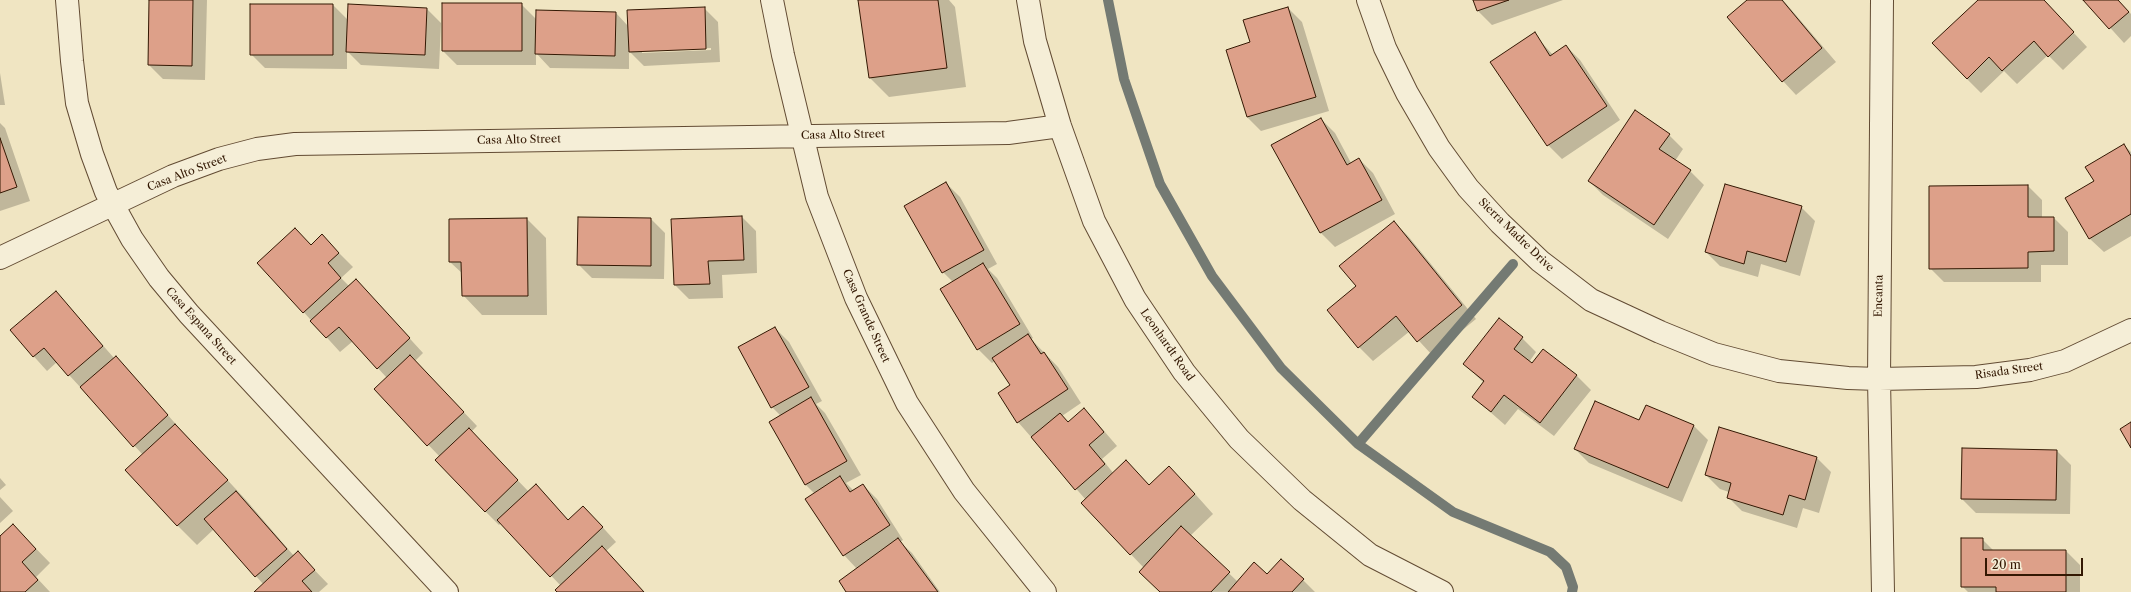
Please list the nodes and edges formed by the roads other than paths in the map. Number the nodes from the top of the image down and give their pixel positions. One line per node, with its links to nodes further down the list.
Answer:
1 (67, 0): 8 (street, Casa Espana Street)
2 (772, 0): 7 (street, Casa Grande Street)
3 (1028, 0): 6 (street, Leonhardt Road)
4 (1368, 0): 11 (street, Sierra Madre Drive)
5 (1882, 0): 11 (street, Encanta)
6 (1060, 126): 7 (street, Casa Alto Street); 14 (street, Leonhardt Road)
7 (801, 135): 8 (street, Casa Alto Street); 13 (street, Casa Grande Street)
8 (112, 204): 9 (street, Casa Alto Street); 12 (street, Casa Espana Street)
9 (0, 258)
10 (2131, 330): 11 (street, Risada Street)
11 (1878, 379): 15 (street, Encanta)
12 (447, 592)
13 (1045, 592)
14 (1442, 592)
15 (1883, 592)

